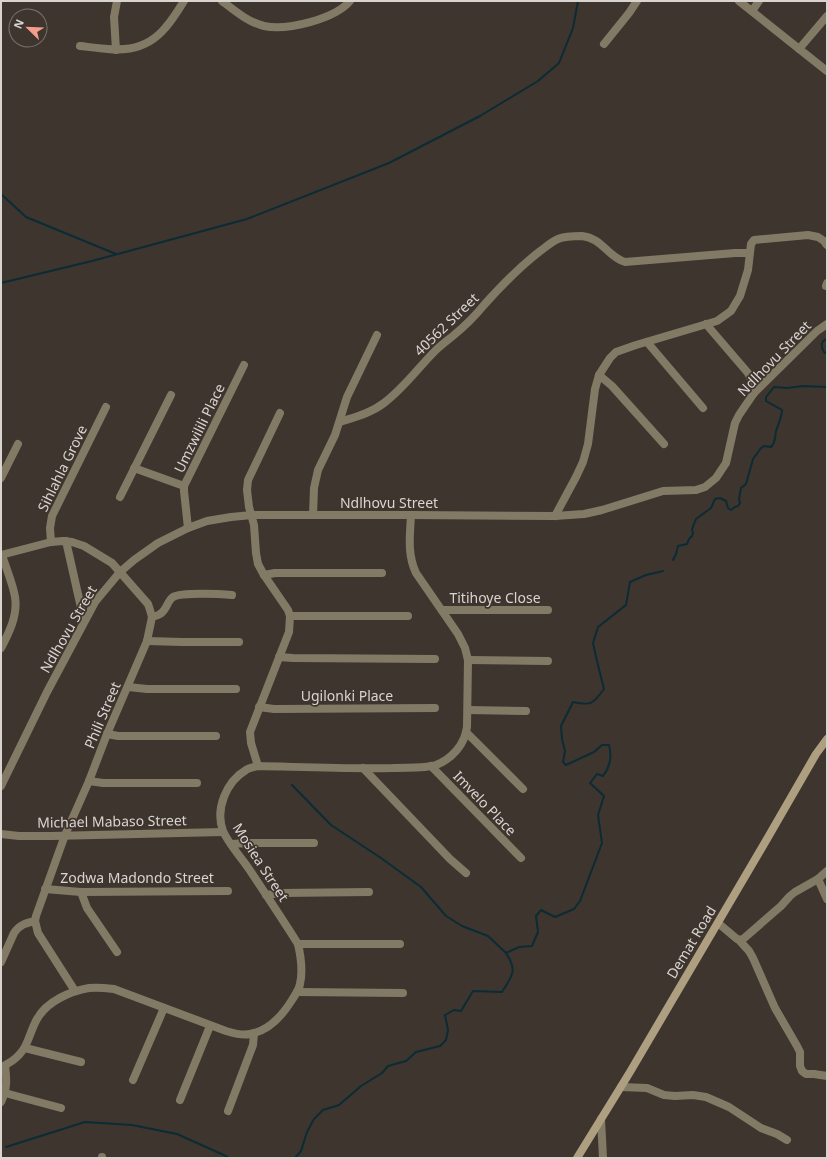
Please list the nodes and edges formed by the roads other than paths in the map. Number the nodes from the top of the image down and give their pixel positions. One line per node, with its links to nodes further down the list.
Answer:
1 (117, 1): 13 (street)
2 (184, 1): 13 (street)
3 (222, 1): 4 (street)
4 (350, 1)
5 (637, 1): 10 (street)
6 (740, 1): 8 (street)
7 (759, 1): 8 (street)
8 (752, 11): 12 (street)
9 (827, 16): 12 (street)
10 (604, 44)
11 (80, 46): 13 (street)
12 (800, 49): 14 (street)
13 (116, 50)
14 (827, 71)
15 (827, 245): 16 (street)
16 (749, 253): 17 (street); 28 (street, 40562 Street)
17 (706, 324): 20 (street); 23 (street)
18 (827, 324): 23 (street, Ndlhovu Street)
19 (377, 335): 28 (street)
20 (647, 342): 22 (street); 26 (street)
21 (244, 365): 33 (street, Umzwilili Place)
22 (598, 375): 30 (street); 38 (street)
23 (754, 394): 38 (street, Ndlhovu Street)
24 (171, 395): 31 (street)
25 (106, 407): 41 (street, Sihlahla Grove)
26 (703, 408)
27 (280, 413): 35 (street)
28 (340, 422): 36 (street)
29 (18, 444): 32 (street)
30 (664, 444)
31 (134, 468): 33 (street); 34 (street)
32 (1, 478)
33 (184, 486): 39 (street, Umzwilili Place)
34 (120, 497)
35 (252, 515): 36 (street, Ndlhovu Street); 39 (street, Ndlhovu Street); 45 (street)
36 (313, 515): 37 (street, Ndlhovu Street)
37 (411, 515): 38 (street, Ndlhovu Street); 47 (street, Mosiea Street)
38 (555, 516)
39 (188, 528): 43 (street, Ndlhovu Street)
40 (66, 541): 41 (street); 43 (street); 52 (street)
41 (51, 542): 42 (street)
42 (1, 555): 55 (street)
43 (120, 572): 51 (street); 52 (street, Ndlhovu Street)
44 (382, 573): 45 (street)
45 (264, 575): 49 (street)
46 (232, 595): 51 (street)
47 (442, 610): 48 (street, Titihoye Close); 58 (street, Mosiea Street)
48 (548, 610)
49 (290, 616): 50 (street); 56 (street)
50 (408, 616)
51 (152, 617): 53 (street, Phili Street)
52 (84, 621): 75 (street, Ndlhovu Street)
53 (147, 641): 54 (street); 60 (street, Phili Street)
54 (239, 642)
55 (1, 648)
56 (279, 657): 57 (street); 62 (street)
57 (435, 659)
58 (468, 660): 59 (street); 64 (street, Mosiea Street)
59 (548, 661)
60 (128, 687): 61 (street); 67 (street, Phili Street)
61 (236, 689)
62 (259, 707): 63 (street, Ugilonki Place); 70 (street)
63 (435, 708)
64 (468, 710): 65 (street); 66 (street, Mosiea Street)
65 (526, 711)
66 (466, 732): 71 (street, Mosiea Street); 76 (street)
67 (107, 734): 68 (street); 73 (street, Phili Street)
68 (216, 736)
69 (827, 739): 93 (street, Demat Road)
70 (258, 766): 72 (street, Mosiea Street); 77 (street, Mosiea Street)
71 (431, 766): 72 (street, Mosiea Street); 82 (street, Imvelo Place)
72 (363, 768): 84 (street)
73 (89, 781): 74 (street); 79 (street, Phili Street)
74 (197, 783)
75 (1, 786)
76 (523, 788)
77 (223, 832): 79 (street, Michael Mabaso Street); 81 (street, Mosiea Street)
78 (1, 834): 79 (street, Michael Mabaso Street)
79 (65, 835): 86 (street, Phili Street)
80 (314, 843): 81 (street)
81 (231, 844): 90 (street, Mosiea Street)
82 (521, 858)
83 (827, 871): 85 (street)
84 (466, 873)
85 (818, 879): 91 (street); 94 (street)
86 (45, 889): 88 (street, Zodwa Madondo Street); 92 (street, Phili Street)
87 (228, 891): 88 (street, Zodwa Madondo Street)
88 (81, 892): 97 (street)
89 (369, 892): 90 (street)
90 (266, 894): 95 (street, Mosiea Street)
91 (827, 899)
92 (35, 921): 98 (street); 99 (street)
93 (718, 923): 94 (street); 110 (street, Demat Road)
94 (739, 940): 108 (street)
95 (298, 944): 96 (street); 100 (street, Mosiea Street)
96 (400, 944)
97 (117, 952)
98 (1, 962)
99 (75, 991): 102 (street, Mosiea Street); 105 (street, Mosiea Street)
100 (297, 992): 101 (street); 104 (street, Mosiea Street)
101 (403, 993)
102 (164, 1008): 103 (street, Mosiea Street); 109 (street)
103 (210, 1026): 104 (street, Mosiea Street); 112 (street)
104 (254, 1033): 115 (street)
105 (25, 1048): 106 (street); 107 (street)
106 (81, 1062)
107 (3, 1066): 111 (street)
108 (827, 1076)
109 (133, 1080)
110 (621, 1087): 116 (street, Demat Road); 117 (street)
111 (5, 1093): 113 (street); 114 (street)
112 (180, 1100)
113 (1, 1102)
114 (61, 1108)
115 (228, 1111)
116 (601, 1119): 118 (street, Demat Road); 119 (street)
117 (786, 1140)
118 (577, 1158)
119 (603, 1158)

